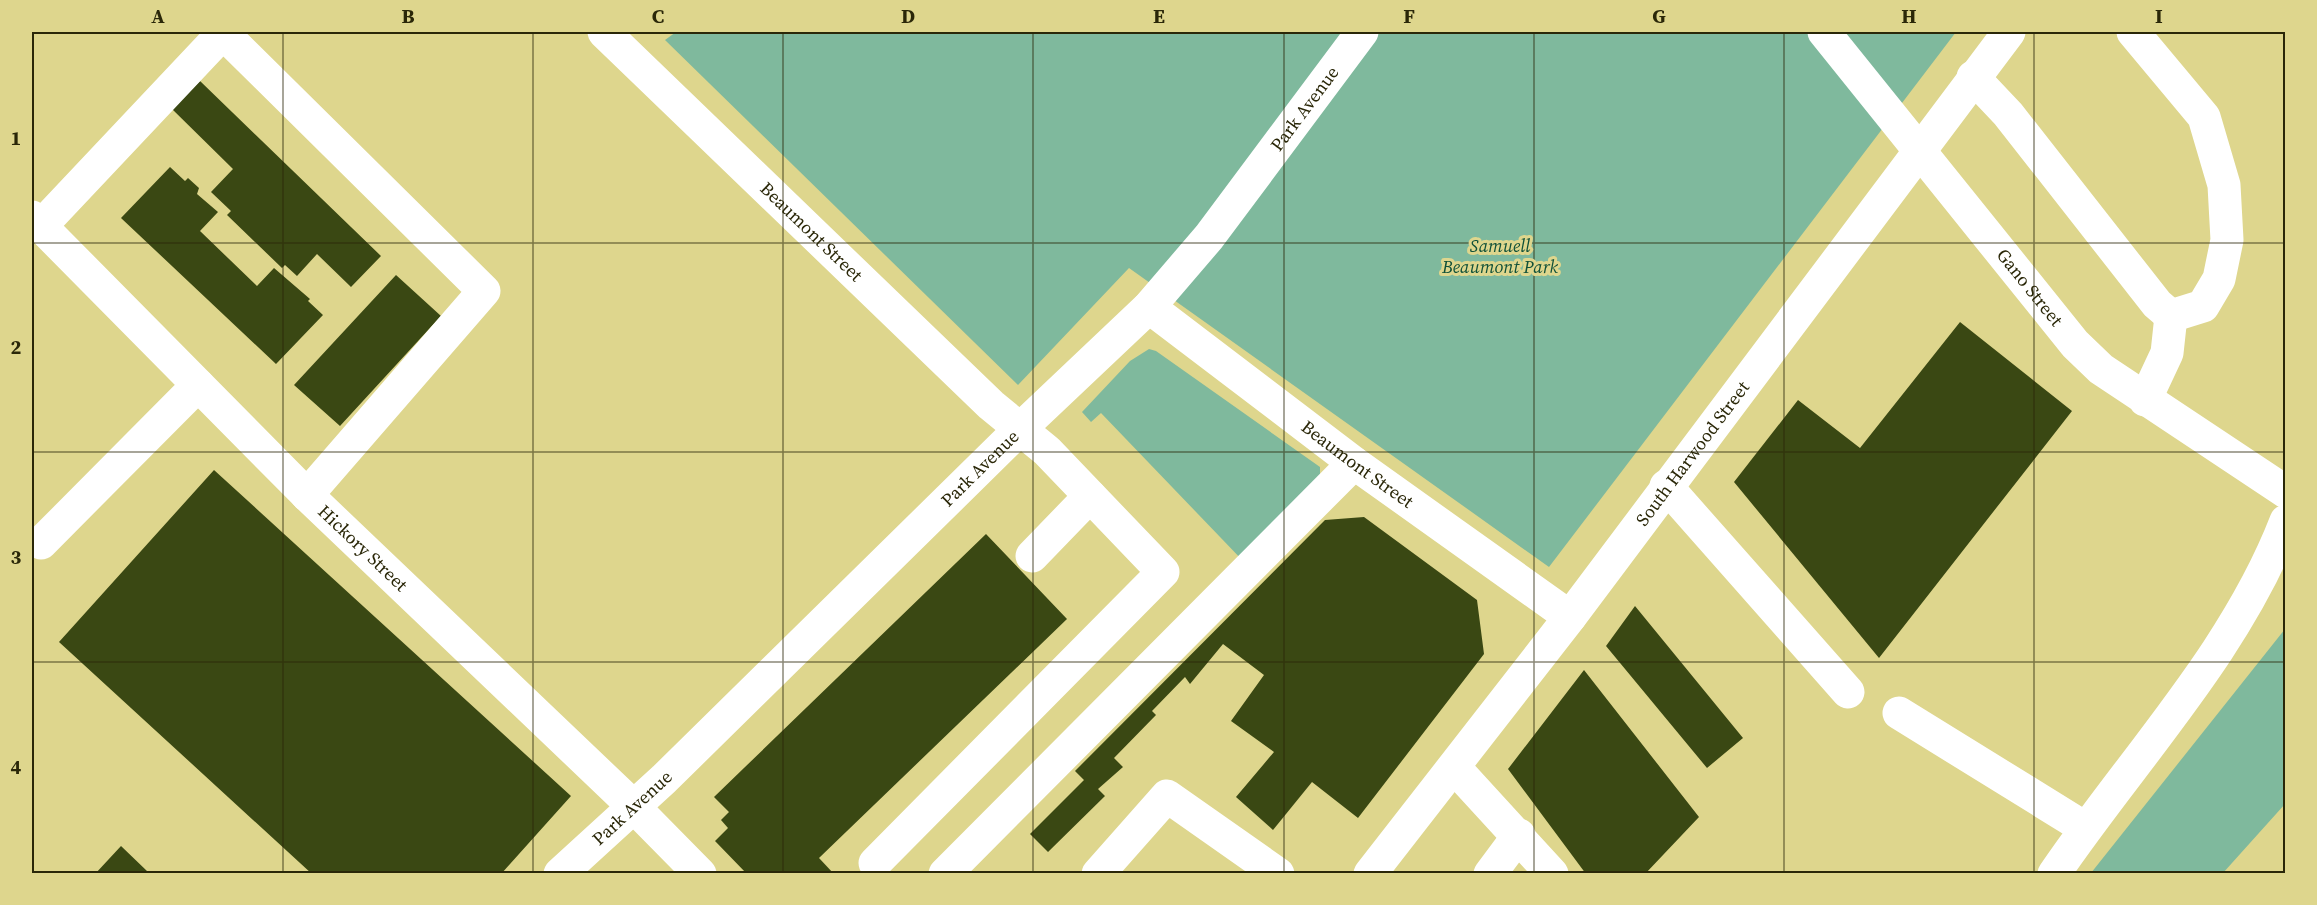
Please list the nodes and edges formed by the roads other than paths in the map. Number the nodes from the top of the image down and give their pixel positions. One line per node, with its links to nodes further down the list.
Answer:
1 (222, 32): 9 (street); 18 (street)
2 (607, 32): 14 (street, Beaumont Street)
3 (1362, 32): 10 (street, Park Avenue)
4 (1824, 32): 8 (street, Gano Street)
5 (2009, 32): 7 (street, South Harwood Street)
6 (2133, 32): 11 (street)
7 (1973, 77): 8 (street, South Harwood Street); 11 (street)
8 (1920, 150): 13 (street, Gano Street); 16 (street, South Harwood Street)
9 (36, 222): 12 (street, Hickory Street)
10 (1149, 307): 14 (street, Park Avenue); 15 (street, Beaumont Street)
11 (2171, 316): 13 (street)
12 (198, 385): 18 (street, Hickory Street); 21 (street)
13 (2145, 400): 17 (street, Gano Street)
14 (1019, 430): 19 (street, Beaumont Street); 27 (street, Park Avenue)
15 (1354, 463): 23 (street, Beaumont Street); 33 (street)
16 (1666, 486): 23 (street, South Harwood Street); 24 (street)
17 (2286, 492)
18 (307, 495): 27 (street, Hickory Street)
19 (1090, 496): 22 (street); 30 (street, Beaumont Street)
20 (2286, 521): 28 (street)
21 (41, 543)
22 (1032, 556)
23 (1570, 617): 26 (street, South Harwood Street)
24 (1848, 692)
25 (1899, 713): 28 (street)
26 (1454, 766): 29 (street); 36 (street, South Harwood Street)
27 (633, 806): 31 (street, Park Avenue); 32 (street, Hickory Street)
28 (2085, 828): 39 (street)
29 (1519, 835): 37 (street); 38 (street)
30 (875, 863)
31 (560, 873)
32 (700, 873)
33 (945, 873)
34 (1098, 873): 35 (street)
35 (1278, 873)
36 (1370, 873)
37 (1490, 873)
38 (1552, 873)
39 (2054, 873)

